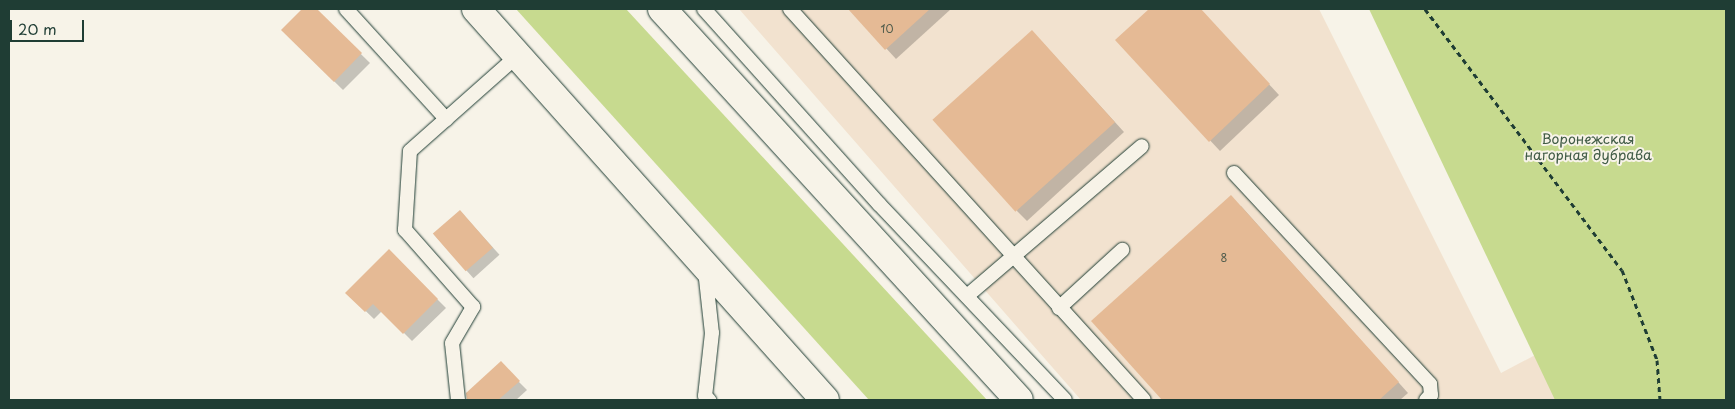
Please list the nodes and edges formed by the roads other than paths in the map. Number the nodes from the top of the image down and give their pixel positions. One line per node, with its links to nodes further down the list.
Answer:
1 (346, 9): 7 (lane)
2 (476, 9): 6 (highway)
3 (662, 9): 18 (highway)
4 (704, 9): 13 (lane)
5 (790, 9): 11 (lane)
6 (518, 55): 7 (lane); 12 (highway)
7 (446, 119): 15 (lane)
8 (1142, 146): 11 (lane)
9 (1234, 173): 21 (lane)
10 (1122, 250): 14 (lane)
11 (1012, 258): 13 (lane); 14 (lane)
12 (705, 264): 16 (lane); 17 (highway)
13 (967, 296): 19 (lane)
14 (1059, 308): 20 (lane)
15 (458, 400)
16 (709, 400)
17 (826, 400)
18 (1019, 400)
19 (1064, 400)
20 (1144, 400)
21 (1426, 400)

